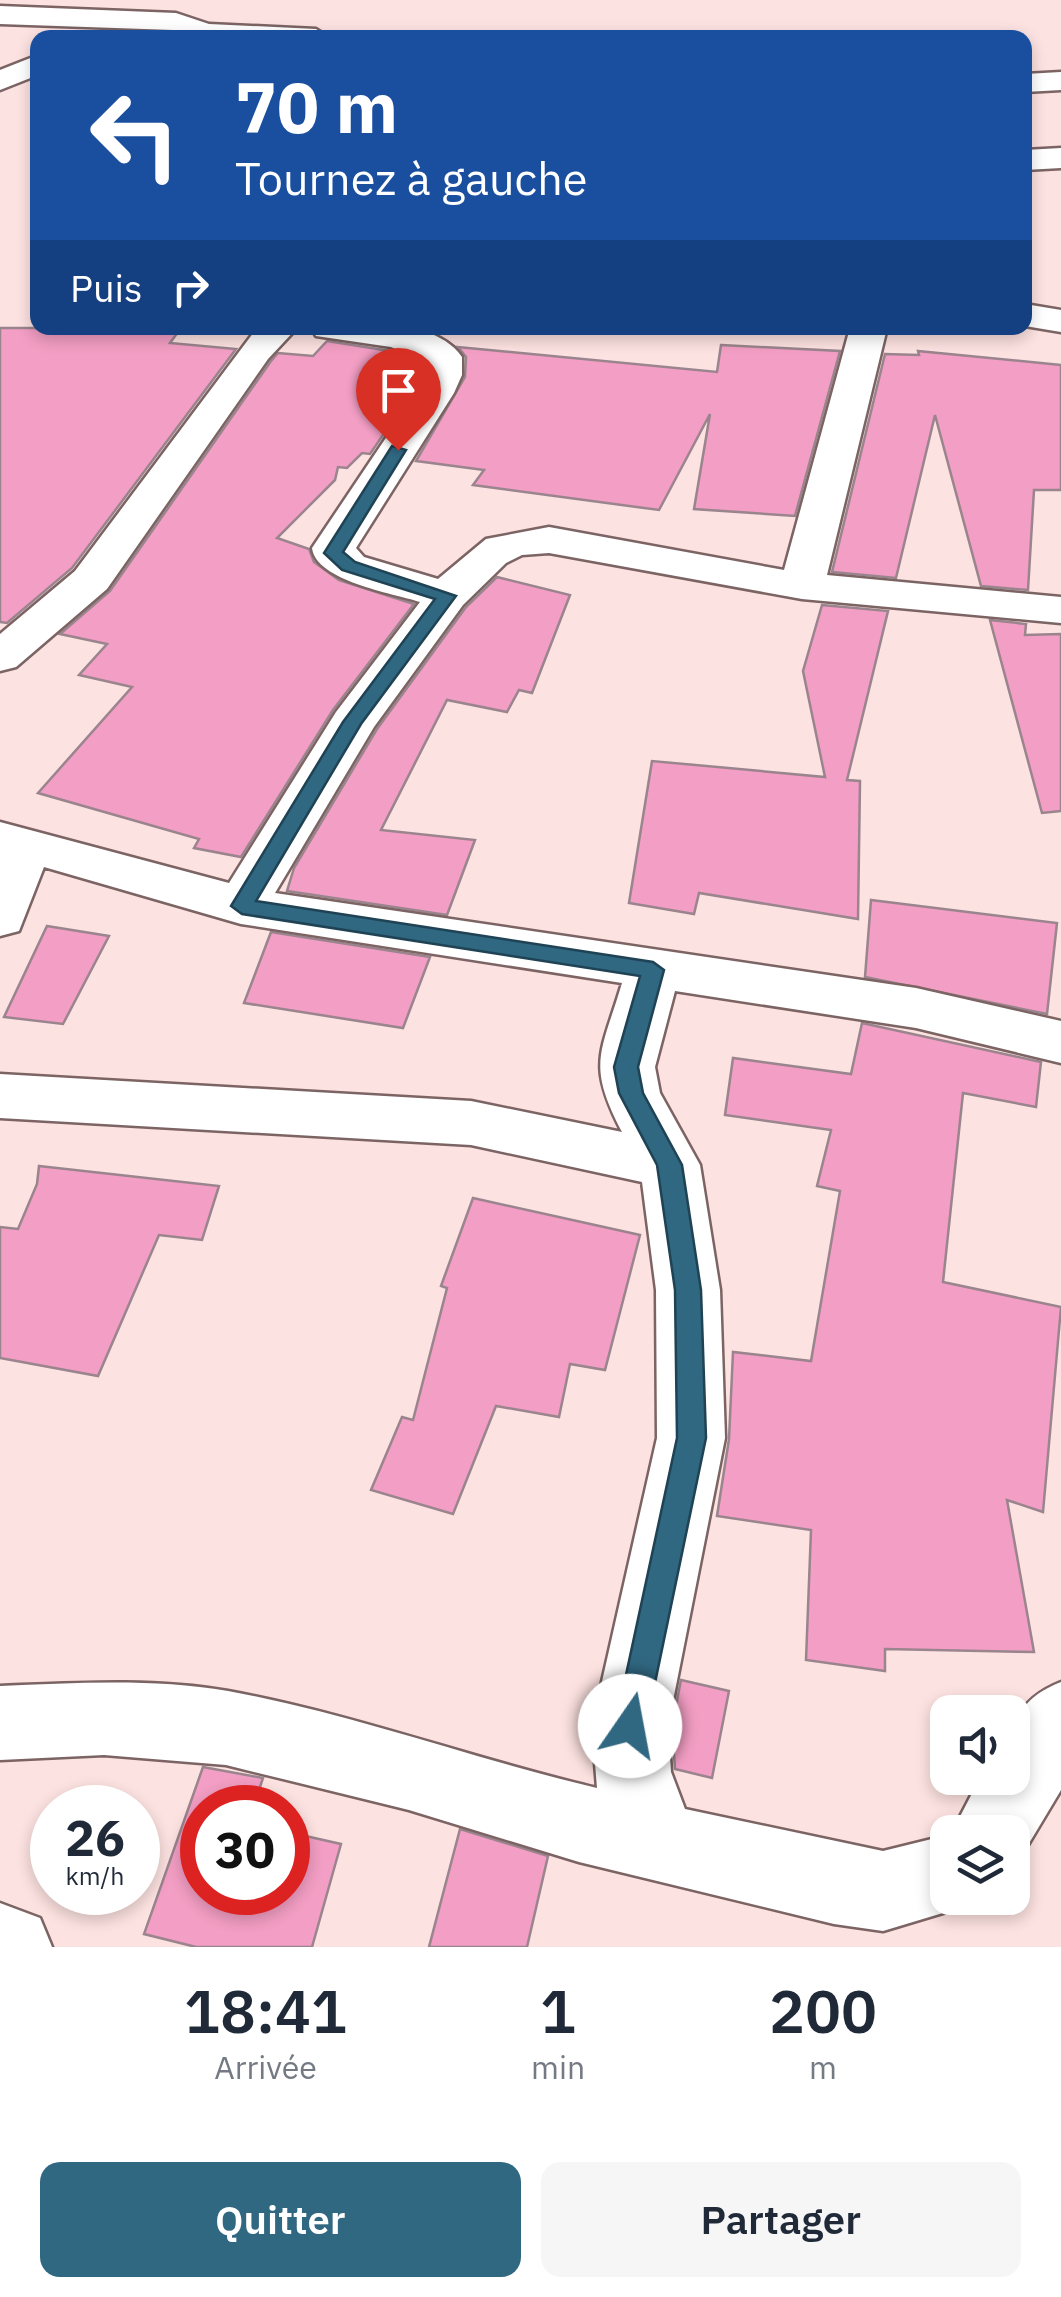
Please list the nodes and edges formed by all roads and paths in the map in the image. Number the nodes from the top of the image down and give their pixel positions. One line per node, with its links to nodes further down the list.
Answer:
1 (222, 4): 3 (street)
2 (0, 15): 3 (street)
3 (176, 22): 4 (street); 5 (street)
4 (148, 30)
5 (201, 30)
6 (30, 67): 7 (street)
7 (0, 80)
8 (1061, 81): 9 (street)
9 (1032, 82)
10 (1061, 158): 11 (street)
11 (1032, 160)
12 (1032, 316): 13 (street)
13 (1061, 322)
14 (271, 335): 20 (street)
15 (386, 335): 18 (street)
16 (868, 335): 17 (street)
17 (802, 586): 18 (street); 19 (street)
18 (446, 596): 22 (street)
19 (1061, 610)
20 (8, 643)
21 (12, 843): 22 (street); 23 (street)
22 (242, 906): 24 (street)
23 (0, 918)
24 (653, 970): 25 (street); 27 (street)
25 (1061, 1042)
26 (0, 1096): 27 (street)
27 (670, 1165): 31 (street)
28 (1061, 1719): 30 (street)
29 (0, 1723): 31 (street)
30 (1002, 1815)
31 (659, 1840): 32 (street)
32 (930, 1880)
33 (0, 1944): 34 (street)
34 (11, 1947)

